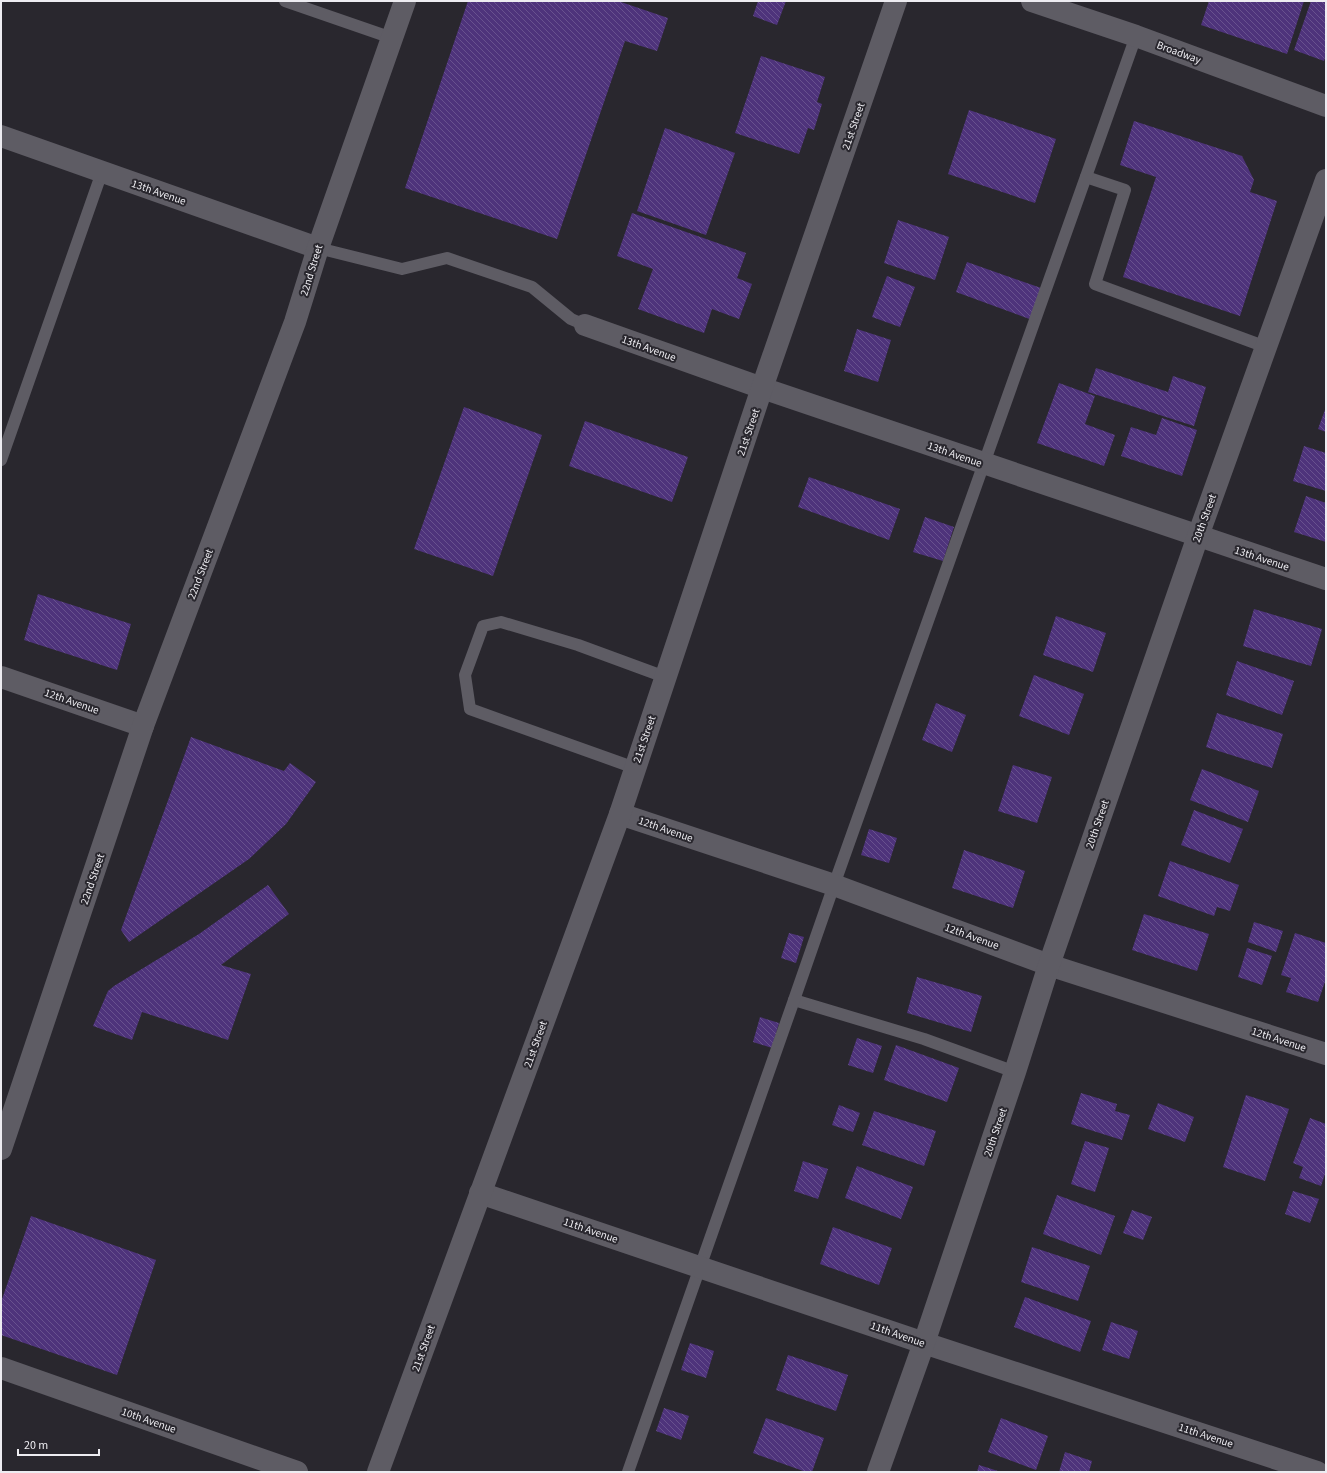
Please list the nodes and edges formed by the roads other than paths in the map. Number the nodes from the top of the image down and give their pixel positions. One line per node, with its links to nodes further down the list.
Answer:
1 (285, 1): 6 (lane)
2 (405, 1): 6 (street, 22nd Street)
3 (896, 1): 15 (street, 21st Street)
4 (1032, 1): 5 (street, Broadway)
5 (1136, 36): 7 (street, Broadway); 10 (lane)
6 (392, 38): 12 (street, 22nd Street)
7 (1326, 106)
8 (1, 136): 9 (street, 13th Avenue)
9 (102, 172): 12 (street, 13th Avenue); 16 (lane)
10 (1086, 177): 14 (lane); 17 (lane)
11 (1326, 180): 14 (street, 20th Street)
12 (318, 248): 13 (lane); 22 (street, 22nd Street)
13 (585, 325): 15 (street, 13th Avenue)
14 (1266, 347): 18 (street, 20th Street)
15 (762, 388): 17 (street, 13th Avenue); 21 (street, 21st Street)
16 (1, 460)
17 (984, 464): 18 (street, 13th Avenue); 25 (lane)
18 (1198, 536): 19 (street, 13th Avenue); 26 (street, 20th Street)
19 (1326, 579)
20 (1, 677): 22 (street, 12th Avenue)
21 (665, 677): 23 (street, 21st Street); 23 (lane)
22 (143, 726): 30 (street, 22nd Street)
23 (635, 768): 24 (street, 21st Street)
24 (620, 814): 25 (street, 12th Avenue); 31 (street, 21st Street)
25 (834, 886): 26 (street, 12th Avenue); 27 (lane)
26 (1049, 965): 28 (street, 12th Avenue); 29 (street, 20th Street)
27 (794, 1000): 29 (lane); 32 (lane)
28 (1326, 1054)
29 (1015, 1072): 33 (street, 20th Street)
30 (1, 1149)
31 (480, 1193): 32 (street, 11th Avenue); 36 (street, 21st Street)
32 (700, 1268): 33 (street, 11th Avenue); 37 (lane)
33 (924, 1343): 38 (street, 20th Street); 39 (street, 11th Avenue)
34 (1, 1368): 35 (street, 10th Avenue)
35 (297, 1472)
36 (378, 1472)
37 (628, 1472)
38 (878, 1472)
39 (1317, 1472)

